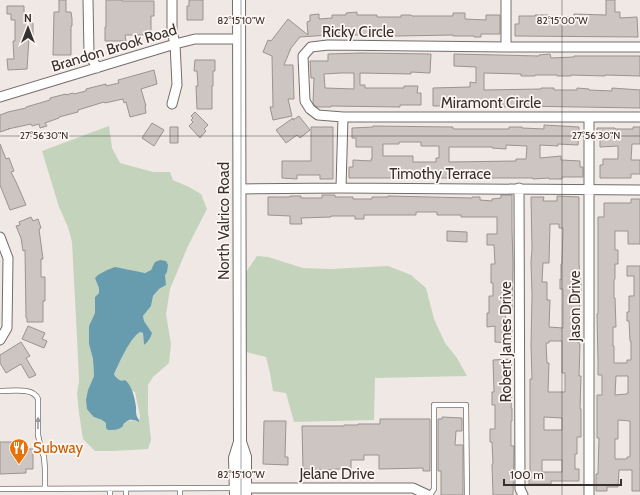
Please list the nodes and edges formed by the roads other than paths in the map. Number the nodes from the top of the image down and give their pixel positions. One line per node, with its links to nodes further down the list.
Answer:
1 (88, 0): 9 (street)
2 (172, 0): 6 (street)
3 (239, 0): 5 (street, North Valrico Road)
4 (506, 0): 7 (street)
5 (239, 39): 6 (street, Brandon Brook Road); 17 (street, North Valrico Road)
6 (175, 44): 9 (street, Brandon Brook Road); 11 (street)
7 (506, 47): 8 (street); 12 (street, Ricky Circle)
8 (640, 47)
9 (97, 68): 10 (street, Brandon Brook Road)
10 (0, 97)
11 (172, 104)
12 (343, 117): 14 (street, Miramont Circle); 15 (street)
13 (640, 117): 14 (street, Miramont Circle)
14 (588, 118): 18 (street, Jason Drive)
15 (341, 188): 16 (street, Timothy Terrace); 17 (street, Timothy Terrace)
16 (520, 188): 18 (street, Timothy Terrace); 37 (street, Robert James Drive)
17 (240, 189): 29 (street, North Valrico Road)
18 (588, 189): 19 (street, Timothy Terrace); 38 (street, Jason Drive)
19 (640, 190)
20 (0, 237): 21 (street)
21 (0, 340)
22 (0, 391): 26 (lane, one-way to 22)
23 (180, 488): 28 (lane); 29 (lane); 34 (lane)
24 (0, 489): 25 (lane)
25 (29, 489): 26 (lane); 31 (lane)
26 (45, 489): 27 (lane)
27 (110, 489): 28 (lane); 32 (lane)
28 (126, 489): 33 (lane)
29 (241, 492): 30 (street, Jelane Drive)
30 (337, 492): 35 (street, Jelane Drive)
31 (29, 495)
32 (110, 495)
33 (126, 495)
34 (180, 495)
35 (429, 495): 36 (lane)
36 (467, 495)
37 (523, 495)
38 (589, 495)

